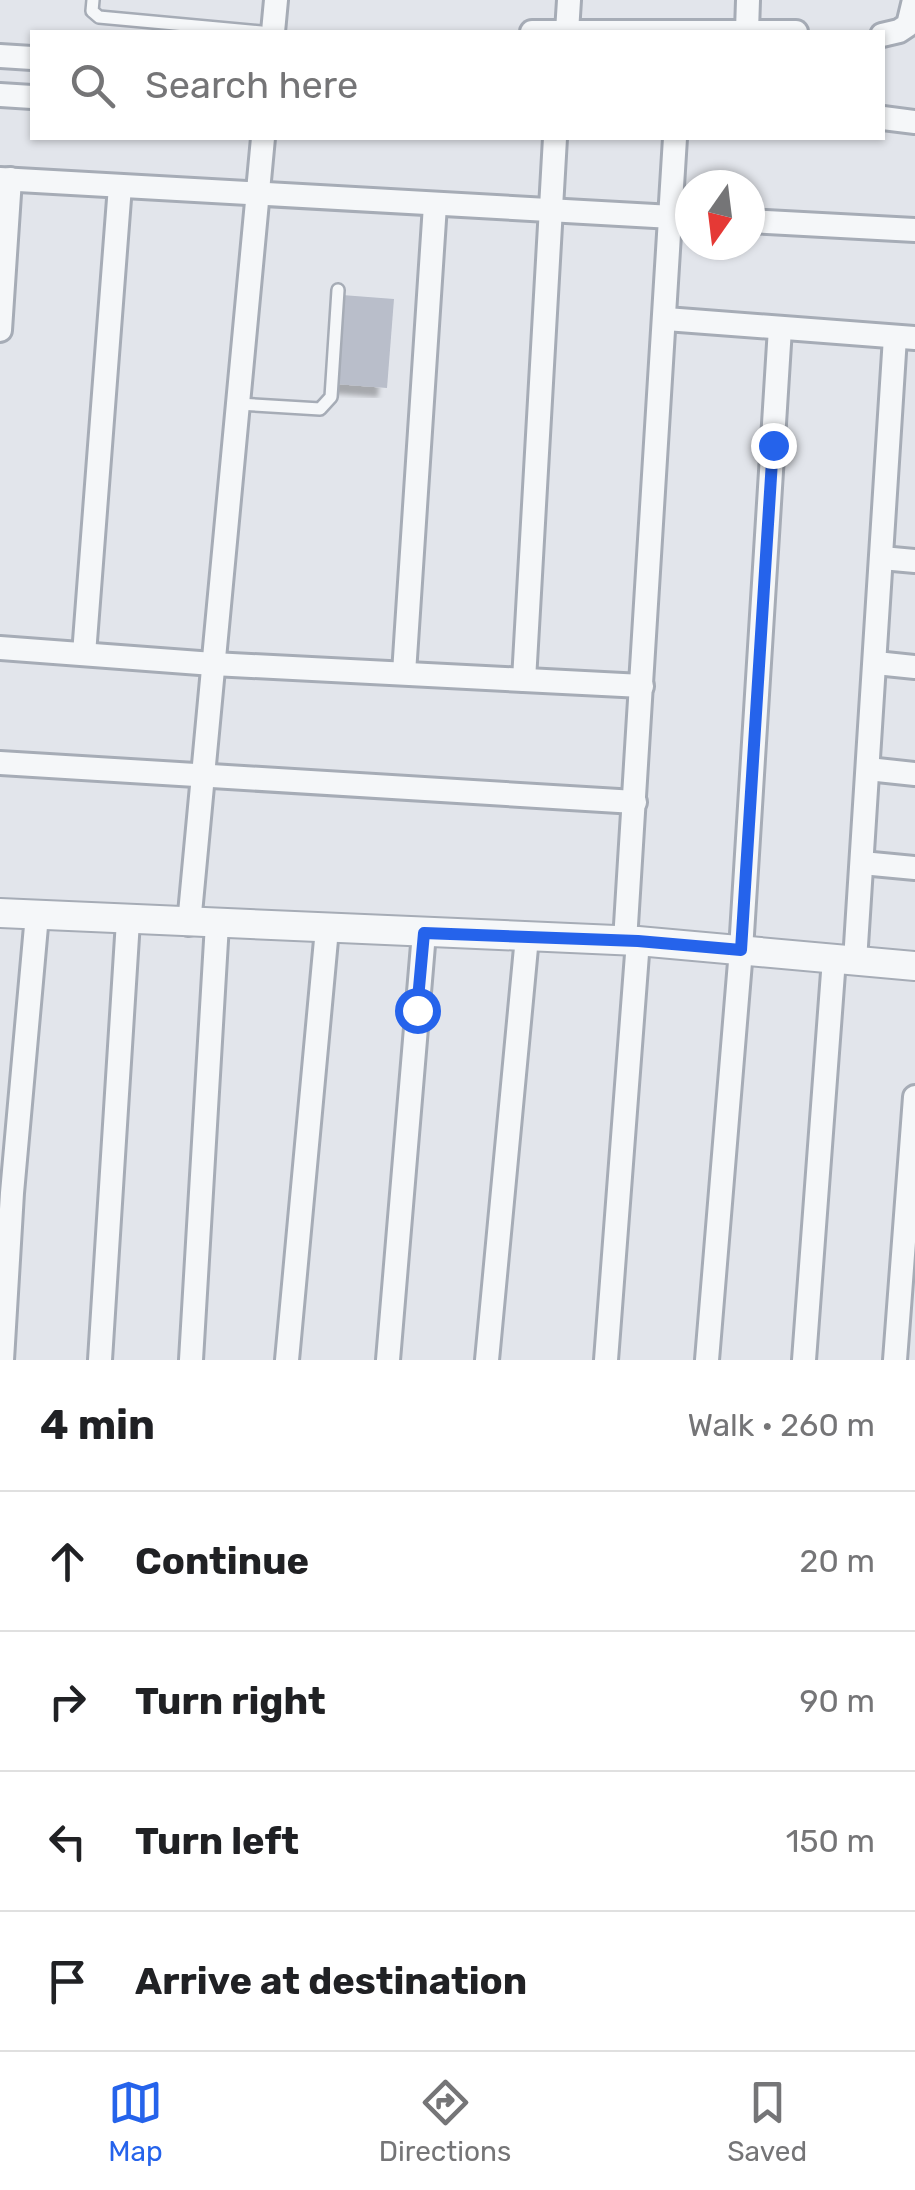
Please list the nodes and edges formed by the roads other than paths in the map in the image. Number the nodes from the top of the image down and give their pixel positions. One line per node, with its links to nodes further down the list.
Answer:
1 (93, 0): 7 (lane)
2 (276, 0): 8 (street)
3 (569, 0): 9 (street)
4 (748, 0): 10 (street)
5 (914, 0): 6 (street)
6 (912, 26): 11 (street)
7 (239, 30)
8 (273, 30)
9 (567, 30)
10 (747, 30)
11 (885, 34)
12 (0, 56): 13 (street)
13 (30, 58)
14 (0, 94): 15 (street)
15 (30, 96)
16 (885, 118): 17 (street)
17 (915, 122)
18 (263, 140): 24 (street)
19 (556, 140): 26 (street)
20 (675, 140): 21 (street)
21 (677, 170)
22 (5, 179): 23 (street); 34 (street)
23 (120, 186): 24 (street); 42 (street)
24 (258, 196): 25 (street); 36 (street)
25 (435, 204): 26 (street); 46 (street)
26 (553, 211): 27 (street); 47 (street)
27 (675, 218)
28 (765, 222): 29 (street)
29 (915, 230)
30 (675, 258): 32 (street)
31 (338, 290): 36 (lane)
32 (666, 319): 33 (street); 48 (street)
33 (780, 328): 35 (street); 64 (street)
34 (0, 330)
35 (905, 338): 37 (street)
36 (238, 404): 44 (street)
37 (890, 444): 38 (street); 39 (street)
38 (915, 446)
39 (882, 558): 40 (street); 43 (street)
40 (915, 562)
41 (0, 648): 42 (street)
42 (84, 654): 44 (street)
43 (876, 663): 45 (street); 50 (street)
44 (213, 664): 46 (street); 52 (street)
45 (915, 667)
46 (404, 674): 47 (street)
47 (524, 680): 48 (street)
48 (642, 686): 53 (street)
49 (0, 763): 52 (street)
50 (868, 769): 51 (street); 54 (street)
51 (915, 774)
52 (203, 776): 53 (street); 59 (street)
53 (635, 802): 63 (street)
54 (862, 863): 55 (street); 65 (street)
55 (915, 868)
56 (0, 913): 57 (street)
57 (37, 916): 58 (street); 68 (street)
58 (128, 921): 59 (street); 69 (street)
59 (203, 924): 60 (street); 70 (street)
60 (326, 929): 61 (street); 71 (street)
61 (424, 933): 62 (street); 72 (street)
62 (526, 936): 63 (street); 73 (street)
63 (632, 941): 64 (street); 74 (street)
64 (741, 950): 65 (street); 75 (street)
65 (844, 960): 66 (street); 76 (street)
66 (915, 966)
67 (915, 1097): 77 (street)
68 (2, 1360)
69 (100, 1360)
70 (191, 1360)
71 (286, 1360)
72 (388, 1360)
73 (487, 1360)
74 (606, 1360)
75 (707, 1360)
76 (804, 1360)
77 (895, 1360)

